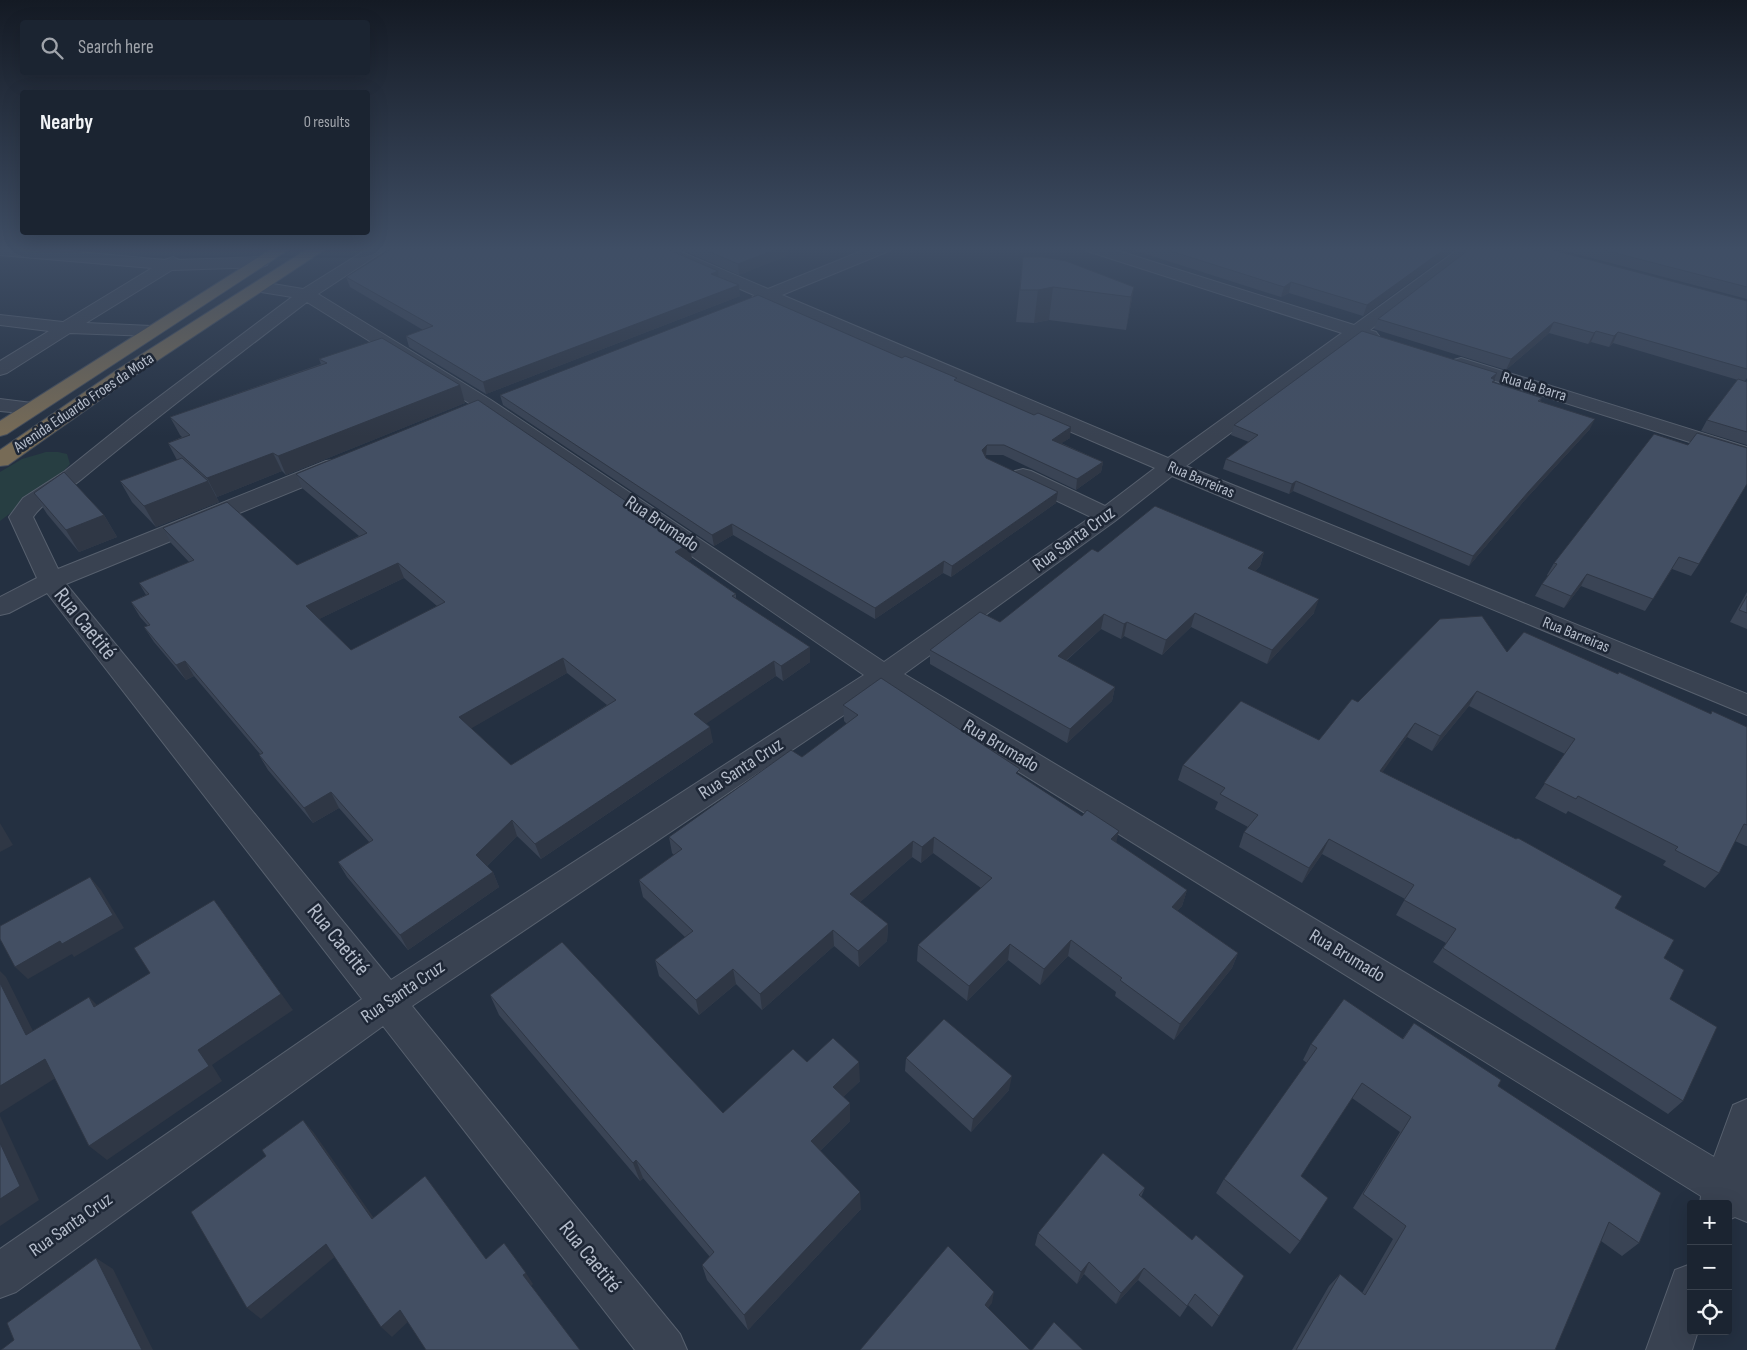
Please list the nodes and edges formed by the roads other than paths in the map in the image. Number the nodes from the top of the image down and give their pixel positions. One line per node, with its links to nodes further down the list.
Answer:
1 (95, 311): 10 (street)
2 (184, 311): 11 (highway, Avenida Eduardo Froes da Mota)
3 (224, 311): 21 (highway, Avenida Eduardo Froes da Mota)
4 (284, 311): 25 (street, Rua Caetité)
5 (334, 311): 27 (street, Rua Brumado)
6 (806, 311): 23 (street, Rua Barreiras)
7 (1292, 311): 12 (street)
8 (1386, 311): 12 (street, Rua Santa Cruz)
9 (0, 320): 10 (street)
10 (68, 328): 11 (street); 15 (street)
11 (152, 331): 17 (highway, Avenida Eduardo Froes da Mota)
12 (1358, 332): 13 (street); 23 (street, Rua Santa Cruz)
13 (1387, 341)
14 (1444, 359): 19 (street, Rua da Barra)
15 (0, 369)
16 (0, 405): 17 (street)
17 (33, 408): 18 (highway, Avenida Eduardo Froes da Mota)
18 (0, 430)
19 (1747, 454)
20 (356, 457): 25 (street)
21 (0, 460)
22 (1002, 466): 24 (street)
23 (1170, 467): 24 (street, Rua Santa Cruz); 28 (street, Rua Barreiras)
24 (1107, 516): 27 (street, Rua Santa Cruz)
25 (52, 581): 26 (street); 29 (street, Rua Caetité)
26 (0, 607)
27 (884, 675): 29 (street, Rua Santa Cruz); 31 (street, Rua Brumado)
28 (1747, 705)
29 (387, 1002): 32 (street, Rua Santa Cruz); 34 (street, Rua Caetité)
30 (1747, 1119): 31 (street)
31 (1730, 1197)
32 (0, 1276)
33 (1690, 1290): 35 (street)
34 (664, 1350)
35 (1669, 1350)

